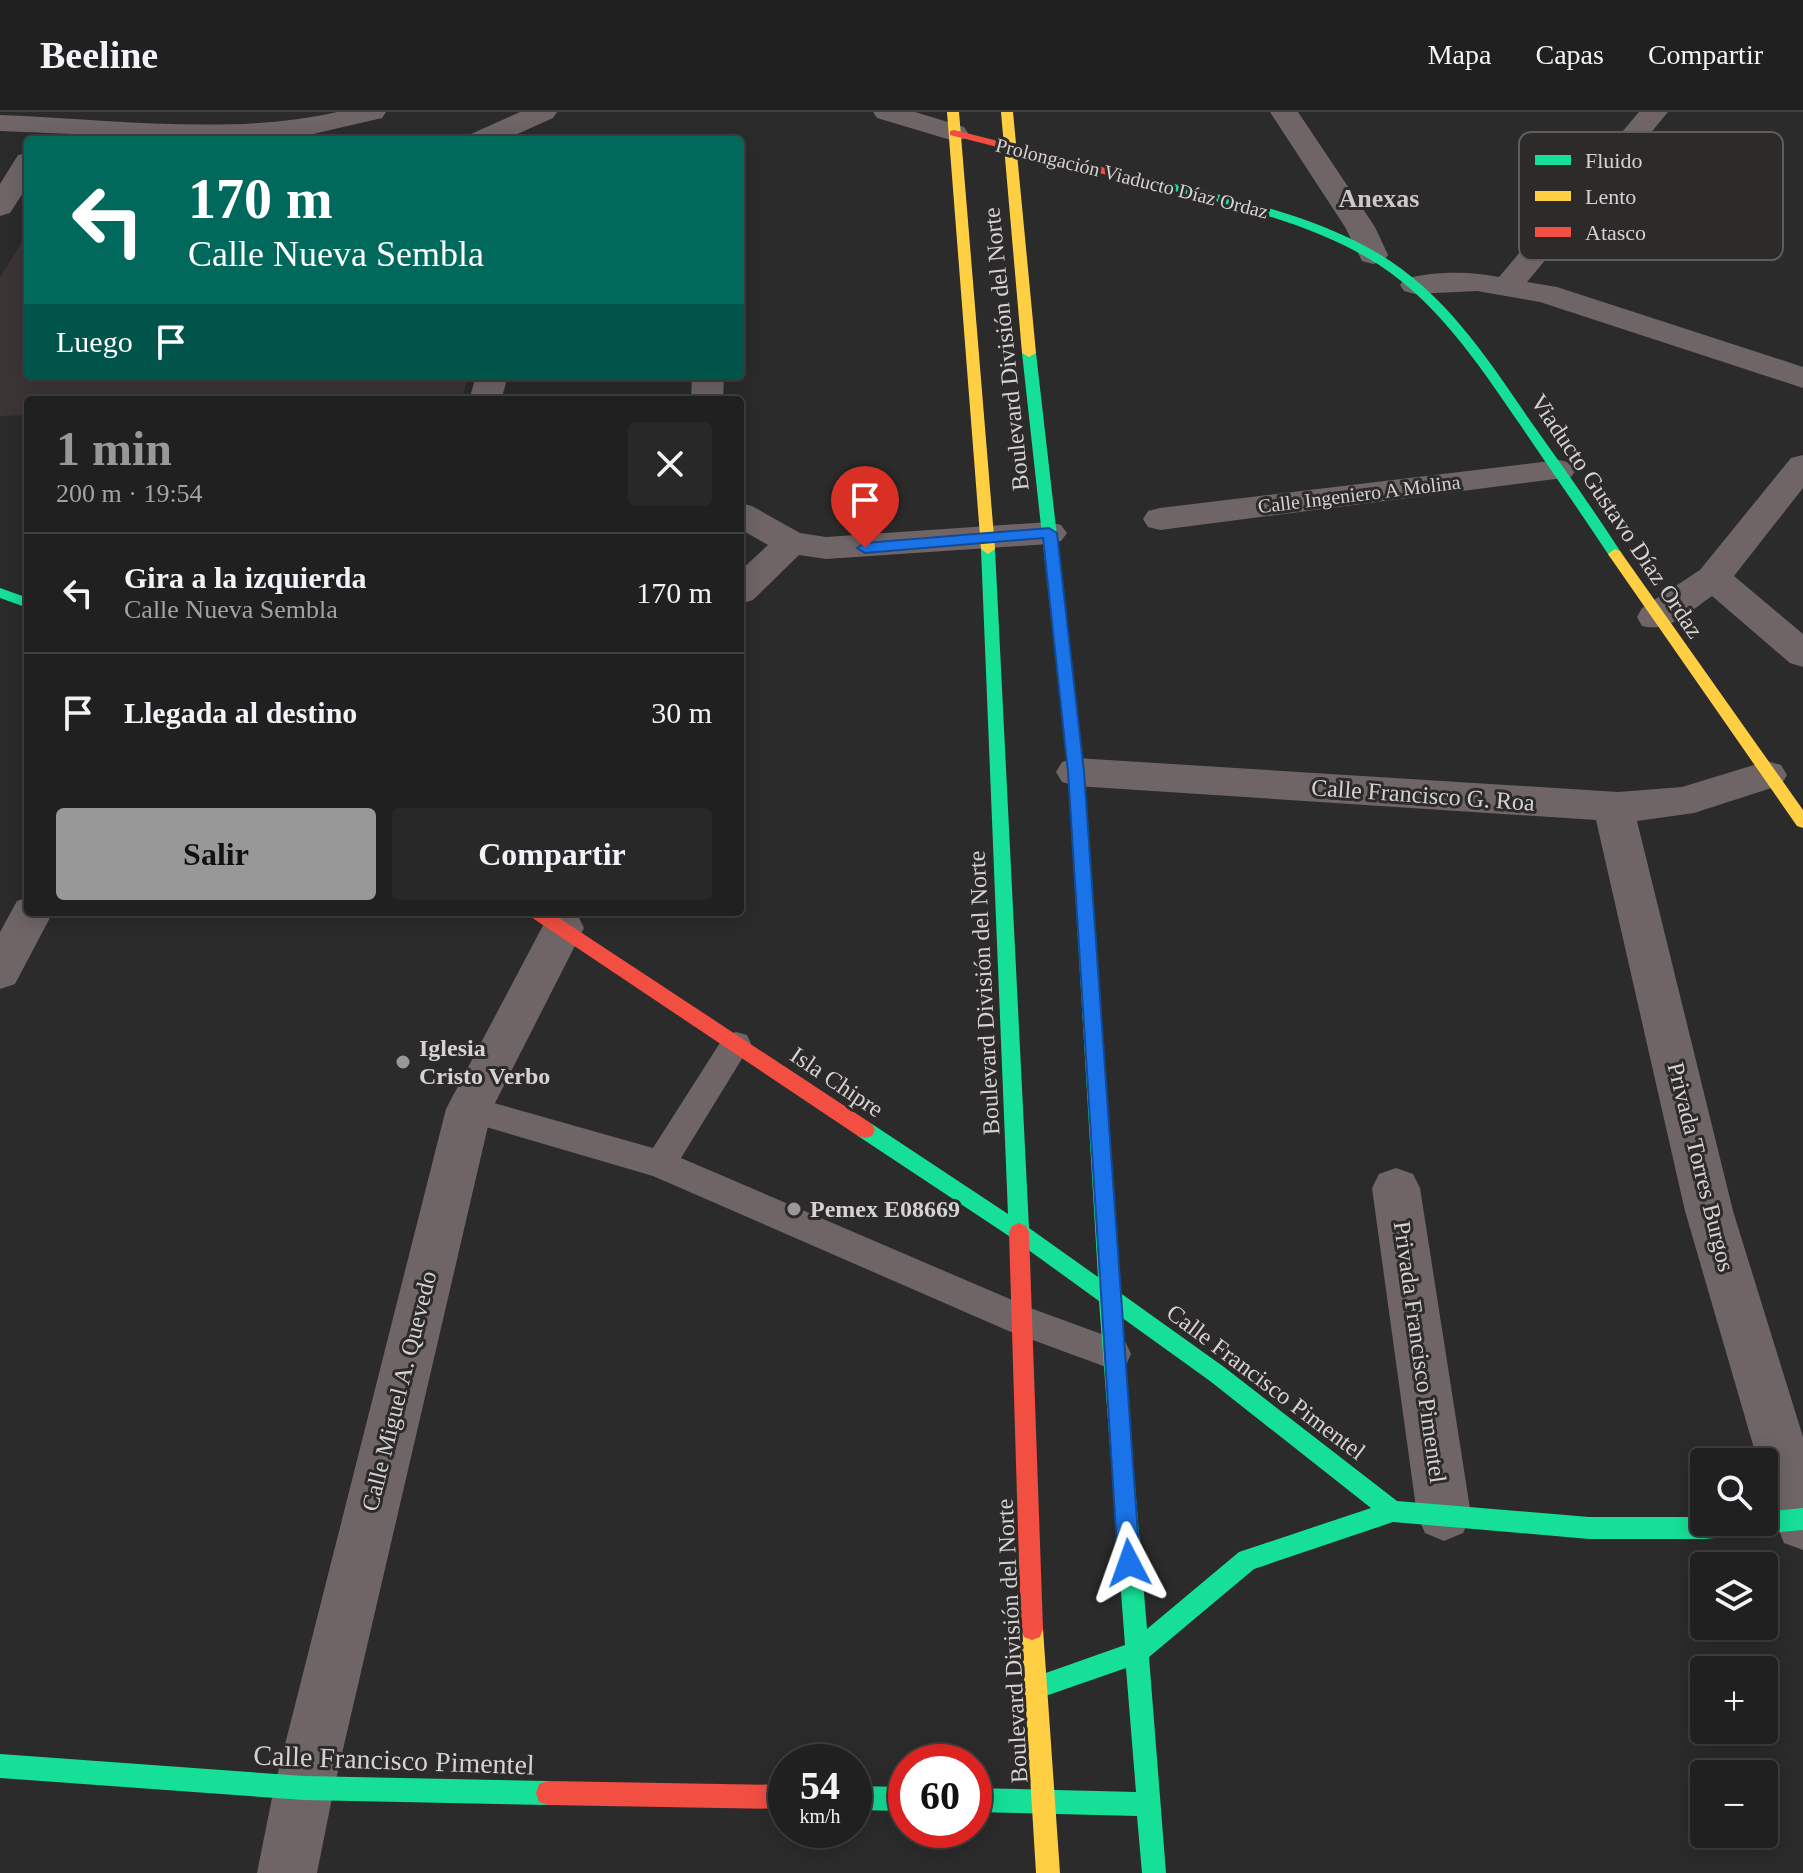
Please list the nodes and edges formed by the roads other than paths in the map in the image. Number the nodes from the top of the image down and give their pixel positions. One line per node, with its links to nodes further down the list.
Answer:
1 (543, 112): 11 (street)
2 (887, 112): 8 (street, Prolongación Viaducto Díaz Ordaz)
3 (1007, 112): 12 (main road, Boulevard División del Norte)
4 (1284, 112): 15 (street)
5 (1654, 112): 10 (street)
6 (372, 120): 9 (street)
7 (0, 123): 9 (street)
8 (953, 123): 12 (main road, Prolongación Viaducto Díaz Ordaz); 25 (main road, Boulevard División del Norte)
9 (49, 126)
10 (1637, 132)
11 (490, 136)
12 (1011, 147): 15 (main road, Prolongación Viaducto Díaz Ordaz); 24 (main road, Boulevard División del Norte)
13 (24, 168): 14 (street)
14 (0, 207)
15 (1373, 255): 17 (main road, Viaducto Gustavo Díaz Ordaz)
16 (1529, 260): 18 (street)
17 (1415, 285): 18 (street); 21 (main road, Viaducto Gustavo Díaz Ordaz)
18 (1508, 285): 19 (street)
19 (1803, 378)
20 (1803, 465): 27 (street)
21 (1559, 470): 23 (street, Calle Ingeniero A Molina); 31 (main road, Viaducto Gustavo Díaz Ordaz)
22 (744, 516): 26 (street)
23 (1160, 519)
24 (1049, 533): 25 (street); 33 (main road, Boulevard División del Norte)
25 (987, 538): 26 (street); 44 (main road, Boulevard División del Norte)
26 (791, 543): 28 (street)
27 (1713, 578): 31 (street); 32 (street)
28 (744, 588)
29 (0, 593): 30 (main road)
30 (24, 602)
31 (1655, 617): 34 (main road, Viaducto Gustavo Díaz Ordaz)
32 (1803, 654)
33 (1076, 772): 35 (street, Calle Francisco G. Roa); 45 (main road, Boulevard División del Norte)
34 (1767, 775): 35 (street, Calle Francisco G. Roa); 36 (main road, Viaducto Gustavo Díaz Ordaz)
35 (1613, 805): 50 (street, Privada Torres Burgos)
36 (1803, 822)
37 (30, 916): 39 (street)
38 (550, 920): 40 (main road, Isla Chipre); 41 (street, Calle Miguel A. Quevedo)
39 (0, 972)
40 (736, 1044): 42 (lane); 44 (main road, Isla Chipre)
41 (469, 1109): 42 (lane); 54 (street, Calle Miguel A. Quevedo)
42 (660, 1164): 46 (lane)
43 (1396, 1188): 49 (street, Privada Francisco Pimentel)
44 (1019, 1232): 45 (main road, Isla Chipre); 46 (main road, Boulevard División del Norte)
45 (1109, 1293): 47 (main road, Boulevard División del Norte); 48 (main road, Calle Francisco Pimentel)
46 (1023, 1321): 47 (lane); 52 (main road, Boulevard División del Norte)
47 (1114, 1354): 51 (main road, Boulevard División del Norte)
48 (1393, 1511): 49 (main road); 51 (main road)
49 (1444, 1515): 50 (main road)
50 (1803, 1521)
51 (1136, 1653): 52 (main road); 58 (main road, Boulevard División del Norte)
52 (1034, 1688): 57 (main road, Boulevard División del Norte)
53 (0, 1766): 54 (main road, Calle Francisco Pimentel)
54 (304, 1788): 55 (main road, Calle Francisco Pimentel); 59 (street, Calle Miguel A. Quevedo)
55 (768, 1797)
56 (992, 1801): 57 (main road)
57 (1044, 1802): 58 (main road); 60 (main road, Boulevard División del Norte)
58 (1149, 1804): 61 (main road, Boulevard División del Norte)
59 (287, 1873)
60 (1048, 1873)
61 (1154, 1873)

